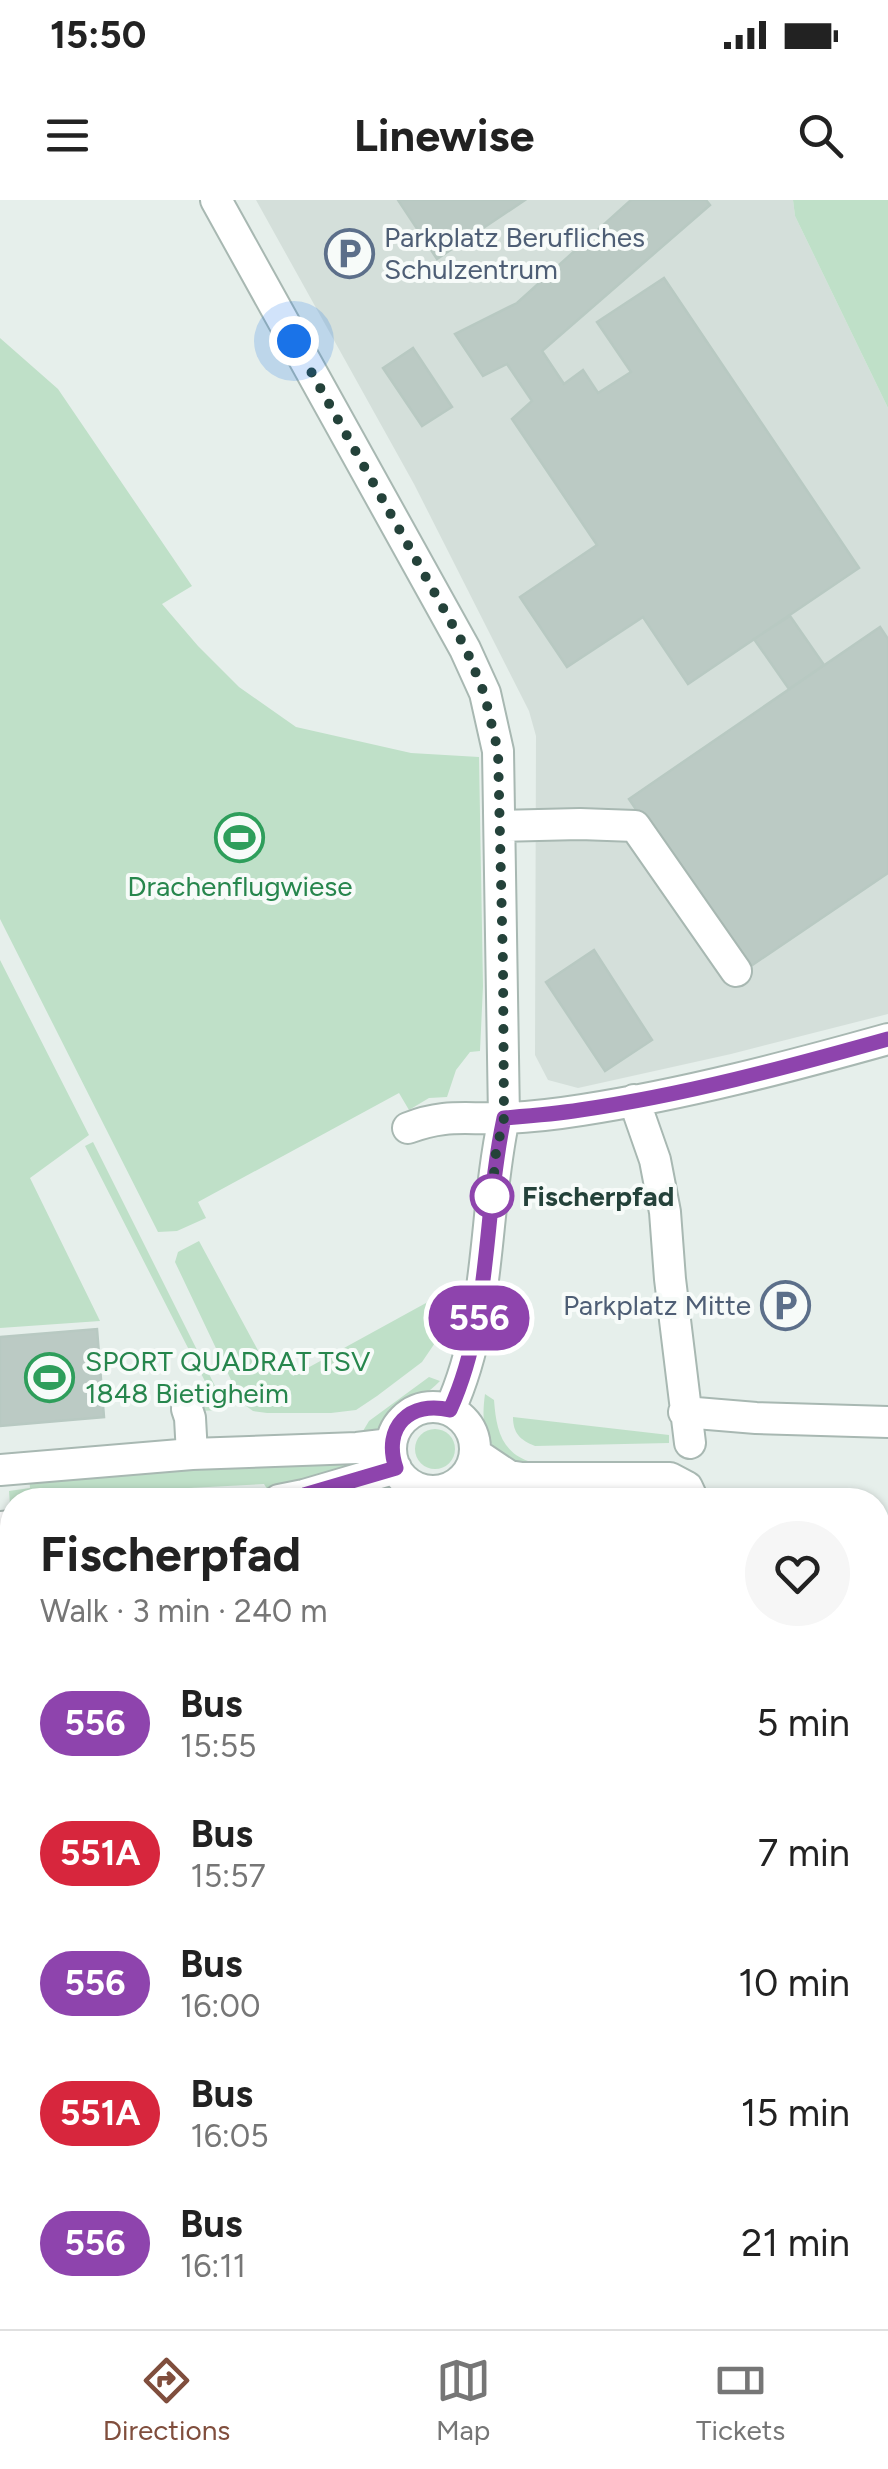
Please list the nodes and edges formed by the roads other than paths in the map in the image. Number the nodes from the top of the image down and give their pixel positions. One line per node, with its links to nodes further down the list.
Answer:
1 (216, 200): 2 (street)
2 (500, 826): 3 (street); 6 (street)
3 (736, 971)
4 (888, 1039): 5 (street)
5 (634, 1100): 6 (street); 10 (street)
6 (504, 1118): 7 (street); 9 (street)
7 (408, 1128)
8 (187, 1408): 13 (street)
9 (450, 1410): 14 (street); 15 (street)
10 (684, 1412): 11 (street); 12 (street)
11 (888, 1422)
12 (690, 1443)
13 (192, 1454): 14 (street); 16 (street)
14 (394, 1456): 17 (street); 18 (street)
15 (468, 1467): 19 (street); 20 (street); 21 (street)
16 (0, 1470)
17 (320, 1488)
18 (420, 1488)
19 (447, 1488)
20 (484, 1488)
21 (687, 1488)

